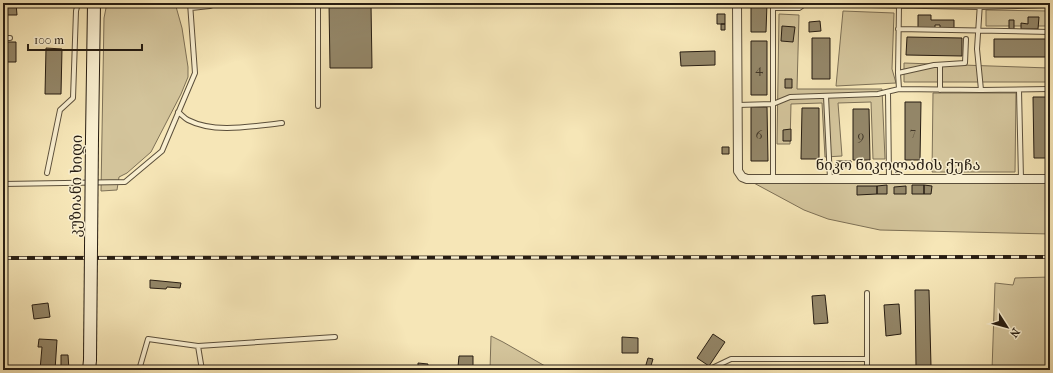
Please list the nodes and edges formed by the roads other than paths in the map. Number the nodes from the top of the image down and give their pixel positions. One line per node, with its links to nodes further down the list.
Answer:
1 (78, 3): 33 (lane)
2 (94, 3): 44 (main road, კუზიანი ხიდი, bridge)
3 (190, 3): 12 (lane)
4 (218, 3): 12 (lane)
5 (318, 3): 30 (lane)
6 (737, 3): 29 (street)
7 (806, 3): 28 (lane)
8 (813, 3): 11 (lane)
9 (980, 5): 10 (lane); 11 (lane); 14 (lane)
10 (1050, 5)
11 (899, 6): 13 (lane)
12 (190, 8): 31 (lane)
13 (898, 30): 14 (lane); 20 (lane)
14 (978, 31): 15 (lane); 24 (lane)
15 (1050, 32)
16 (3, 38): 17 (lane)
17 (10, 38)
18 (966, 39): 19 (lane)
19 (940, 65): 20 (lane); 23 (lane)
20 (898, 73): 21 (lane)
21 (899, 89): 23 (lane); 26 (lane)
22 (1050, 89): 25 (lane)
23 (940, 90): 24 (lane)
24 (981, 90): 25 (lane)
25 (1019, 90): 36 (lane)
26 (888, 92): 27 (lane); 35 (lane)
27 (826, 96): 28 (lane); 34 (lane)
28 (773, 104): 29 (lane); 38 (lane)
29 (738, 105): 38 (street, ნიკო ნიკოლაძის ქუჩა)
30 (318, 106)
31 (178, 112): 32 (lane); 39 (lane)
32 (282, 123)
33 (47, 173)
34 (830, 179): 35 (street, ნიკო ნიკოლაძის ქუჩა); 38 (street, ნიკო ნიკოლაძის ქუჩა)
35 (890, 179): 36 (street, ნიკო ნიკოლაძის ქუჩა)
36 (1021, 179): 37 (street, ნიკო ნიკოლაძის ქუჩა)
37 (1050, 179)
38 (773, 180)
39 (3, 184)
40 (867, 293): 43 (lane)
41 (335, 337): 42 (lane)
42 (198, 346): 45 (lane); 46 (lane)
43 (867, 359): 47 (lane); 48 (lane)
44 (90, 365)
45 (139, 370)
46 (202, 370)
47 (708, 370)
48 (867, 370)

